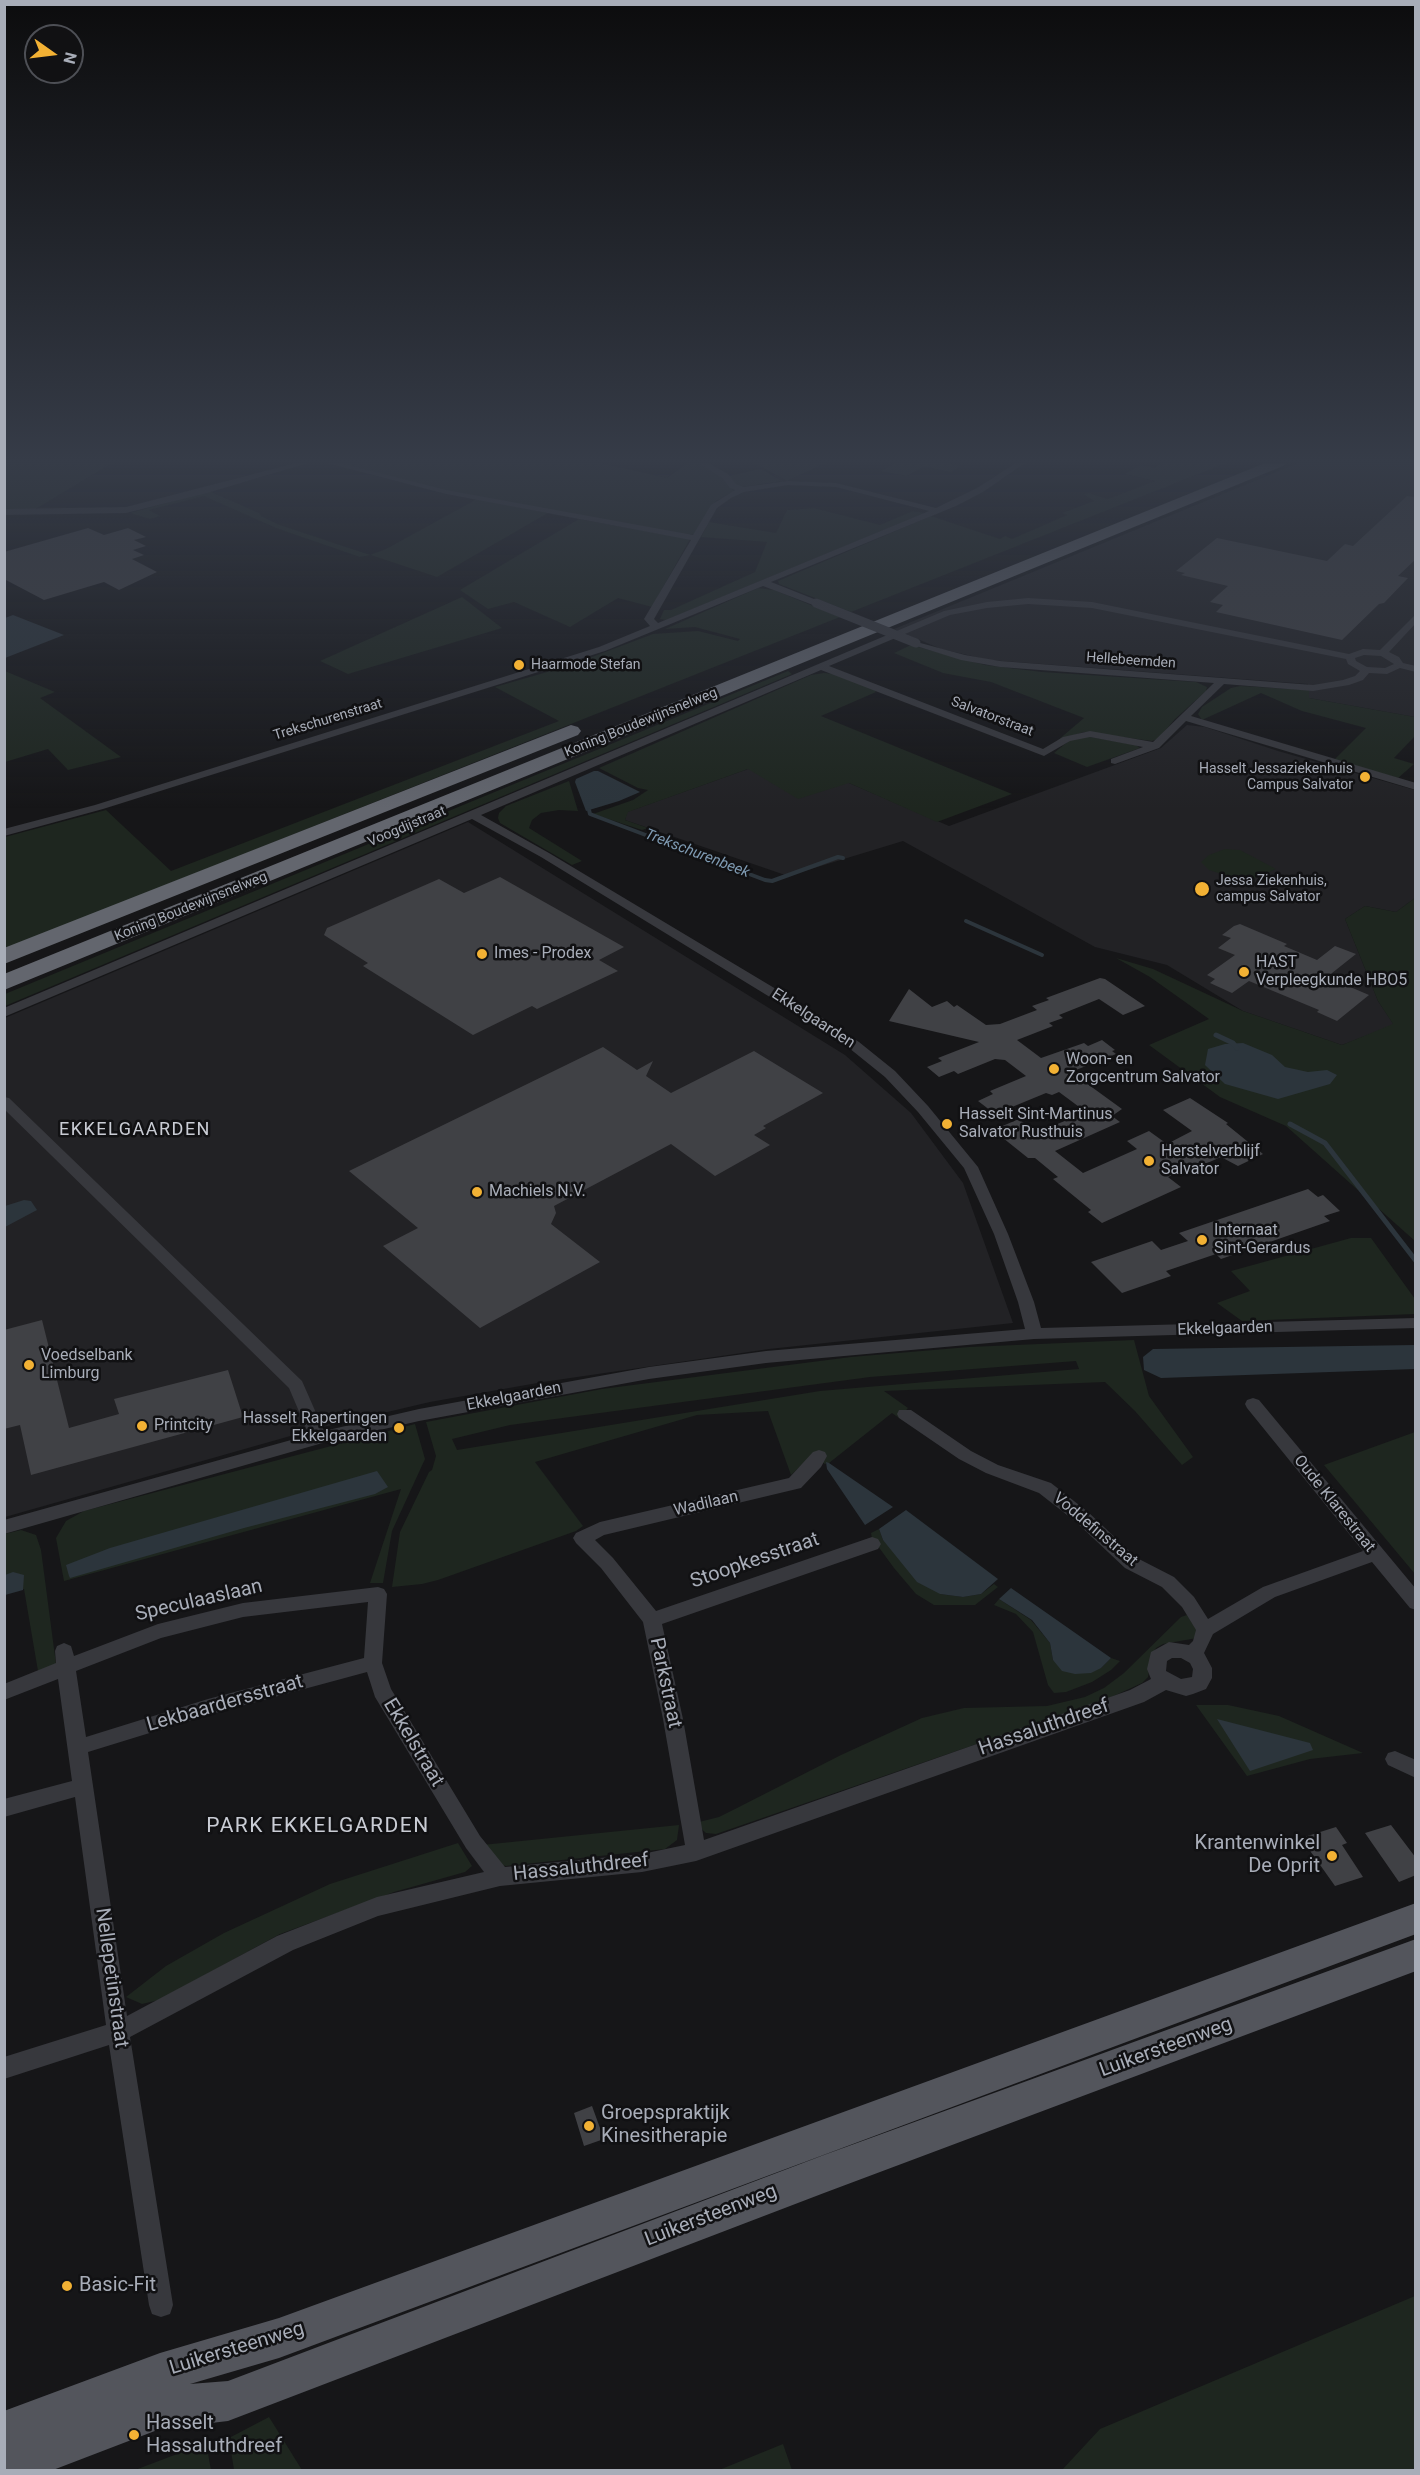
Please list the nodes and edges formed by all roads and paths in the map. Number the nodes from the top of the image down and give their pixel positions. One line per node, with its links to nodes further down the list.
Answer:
1 (672, 578): 7 (street)
2 (775, 578): 5 (street, Trekschurenstraat)
3 (952, 578): 15 (highway, Koning Boudewijnsnelweg)
4 (995, 578): 24 (highway, Koning Boudewijnsnelweg)
5 (764, 583): 7 (street, Trekschurenstraat); 14 (street, Hellebeemden, bridge)
6 (1414, 620): 8 (street)
7 (657, 627): 22 (street, Trekschurenstraat)
8 (1383, 653): 9 (street); 10 (street, Hellebeemden)
9 (1350, 657): 11 (street); 13 (street)
10 (1399, 665): 12 (street, Hellebeemden); 13 (street, Hellebeemden)
11 (820, 666): 18 (street, Salvatorstraat); 21 (street, Voogdijstraat)
12 (1416, 669)
13 (1366, 670): 14 (street, Hellebeemden)
14 (1222, 681): 16 (street)
15 (662, 694)
16 (1186, 718): 18 (street); 20 (street)
17 (584, 725): 23 (highway, Koning Boudewijnsnelweg)
18 (1155, 746): 19 (street)
19 (1115, 761)
20 (1416, 787)
21 (472, 815): 25 (street, Voogdijstraat); 28 (street, Ekkelgaarden)
22 (4, 833)
23 (4, 957)
24 (4, 983)
25 (4, 1013)
26 (4, 1101): 31 (street)
27 (1416, 1323): 28 (street, Ekkelgaarden)
28 (1034, 1334): 31 (street, Ekkelgaarden)
29 (1253, 1404): 36 (street, Oude Klarestraat)
30 (905, 1414): 40 (street, Voddefinstraat)
31 (319, 1438): 33 (street, Ekkelgaarden)
32 (819, 1456): 34 (street, Wadilaan)
33 (4, 1527)
34 (582, 1538): 39 (street, Parkstraat)
35 (872, 1544): 39 (street, Stoopkesstraat)
36 (1375, 1554): 38 (street, Oude Klarestraat); 40 (street)
37 (378, 1594): 42 (street, Speculaaslaan); 43 (street, Ekkelstraat)
38 (1416, 1603)
39 (652, 1620): 51 (street, Parkstraat)
40 (1205, 1630): 41 (street)
41 (1192, 1654): 44 (street); 44 (street)
42 (65, 1660): 45 (street, Speculaaslaan); 46 (street, Nellepetinstraat)
43 (372, 1664): 46 (street, Lekbaardersstraat); 52 (street, Ekkelstraat)
44 (1165, 1681): 51 (street, Hassaluthdreef)
45 (4, 1692)
46 (79, 1747): 49 (street, Nellepetinstraat)
47 (1395, 1759): 48 (street)
48 (1416, 1770)
49 (84, 1786): 50 (street); 55 (street, Nellepetinstraat)
50 (4, 1808)
51 (696, 1852): 52 (street, Hassaluthdreef)
52 (501, 1877): 55 (street, Hassaluthdreef)
53 (1416, 1918): 58 (main road, Luikersteenweg)
54 (1416, 1955): 59 (main road, Luikersteenweg)
55 (118, 2032): 56 (street, Hassaluthdreef); 57 (street, Nellepetinstraat)
56 (4, 2068)
57 (161, 2305)
58 (4, 2432)
59 (4, 2469)

